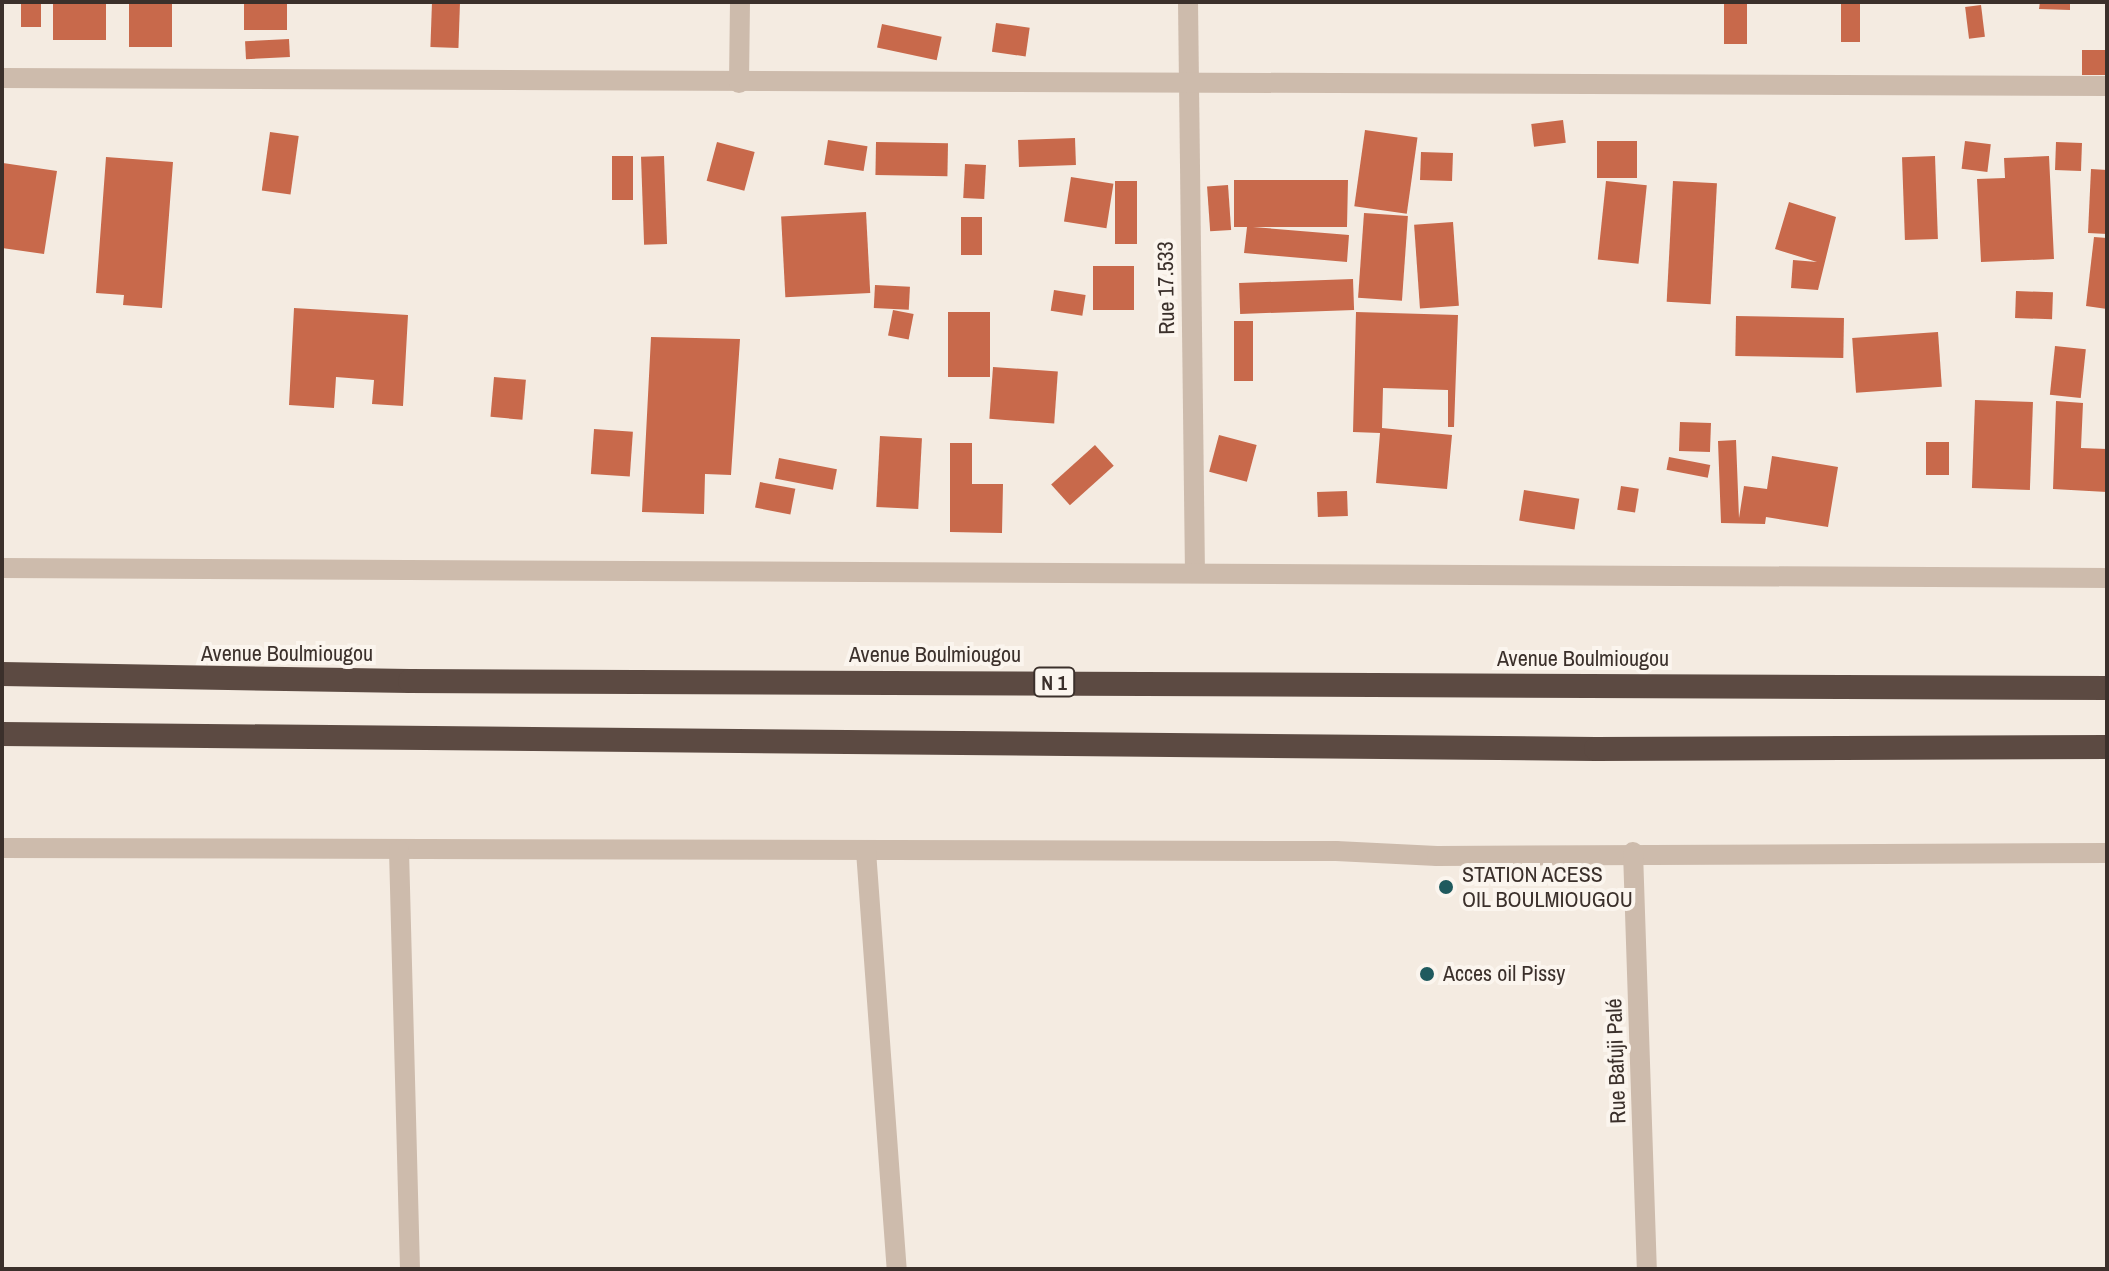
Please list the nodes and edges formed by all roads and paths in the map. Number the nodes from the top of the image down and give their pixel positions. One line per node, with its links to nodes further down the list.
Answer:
1 (740, 2): 4 (street)
2 (1188, 2): 5 (street, Rue 17.533)
3 (2, 78): 4 (street)
4 (739, 83): 5 (street)
5 (1186, 84): 6 (street); 8 (street, Rue 17.533)
6 (2107, 86)
7 (2, 568): 8 (street)
8 (1195, 573): 9 (street)
9 (2107, 578)
10 (2, 674): 11 (highway, Avenue Boulmiougou / N 1)
11 (2107, 688)
12 (2, 734): 13 (highway)
13 (2107, 747)
14 (2, 848): 15 (street)
15 (399, 850): 16 (street); 19 (street)
16 (866, 851): 17 (street); 20 (street)
17 (1633, 852): 18 (street); 21 (street, Rue Bafuji Palé)
18 (2107, 853)
19 (410, 1269)
20 (897, 1269)
21 (1647, 1269)

